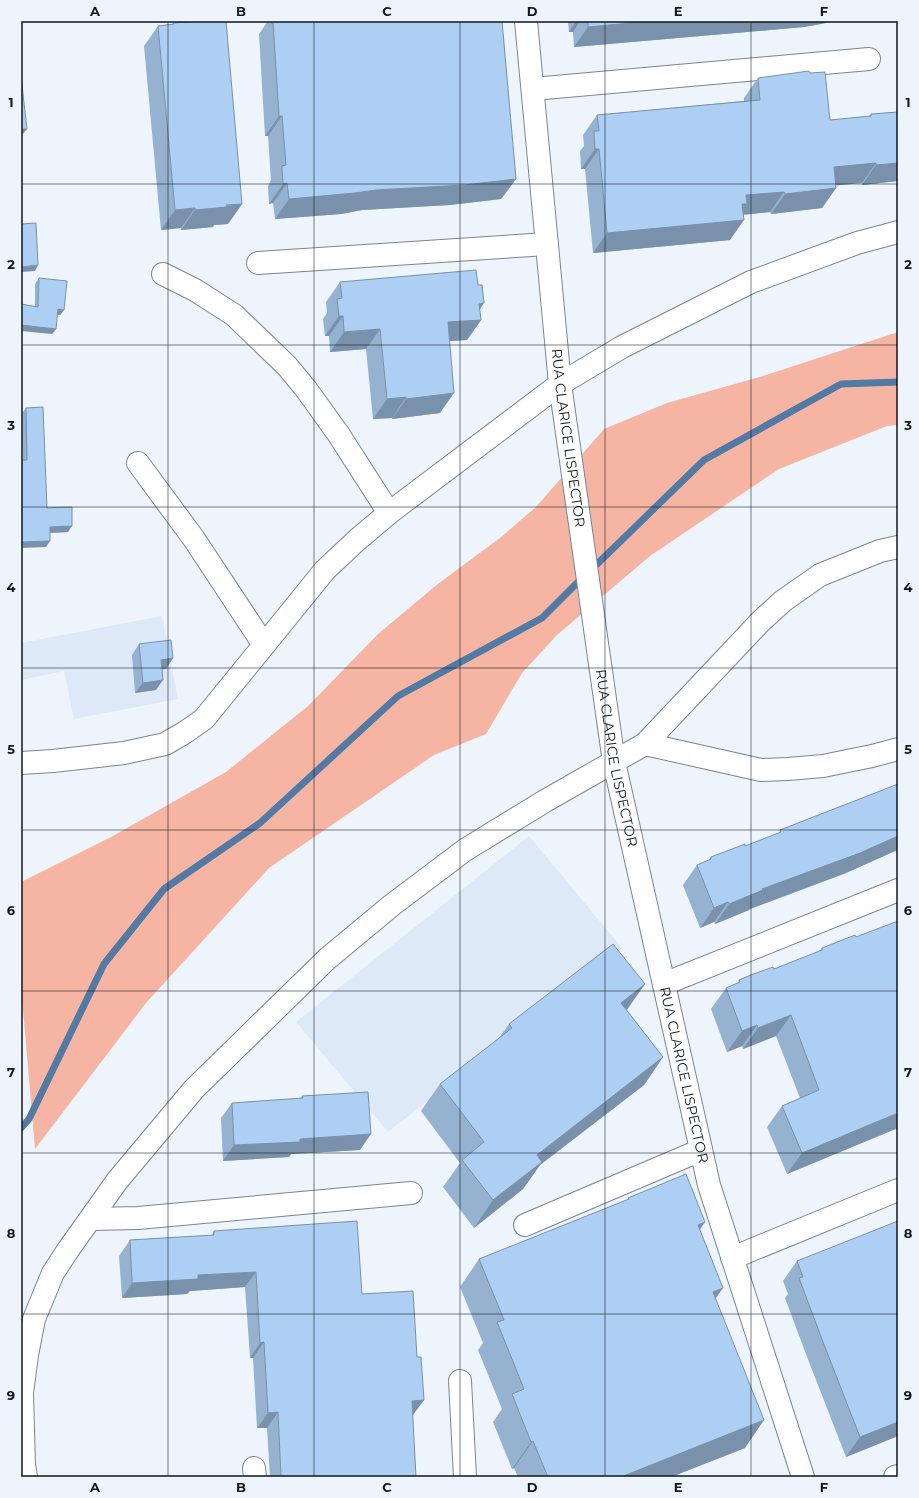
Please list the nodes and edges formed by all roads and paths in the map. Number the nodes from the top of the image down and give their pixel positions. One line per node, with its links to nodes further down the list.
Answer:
1 (526, 21): 3 (street, RUA CLARICE LISPECTOR)
2 (869, 59): 3 (street)
3 (533, 89): 5 (street, RUA CLARICE LISPECTOR)
4 (898, 232): 8 (street)
5 (547, 244): 6 (street); 8 (street, RUA CLARICE LISPECTOR)
6 (258, 263)
7 (163, 274): 10 (street)
8 (560, 384): 10 (street); 15 (street, RUA CLARICE LISPECTOR)
9 (138, 463): 12 (street)
10 (388, 513): 12 (street)
11 (898, 547): 13 (street)
12 (264, 645): 16 (street)
13 (645, 744): 14 (street); 15 (street)
14 (898, 749)
15 (614, 762): 18 (street, RUA CLARICE LISPECTOR); 22 (street)
16 (21, 763)
17 (898, 890): 18 (street)
18 (664, 984): 19 (street, RUA CLARICE LISPECTOR)
19 (701, 1150): 23 (street); 24 (street, RUA CLARICE LISPECTOR)
20 (898, 1190): 24 (street)
21 (411, 1193): 22 (street)
22 (91, 1219): 28 (street)
23 (525, 1225)
24 (732, 1258): 26 (street, RUA CLARICE LISPECTOR)
25 (460, 1380): 29 (street)
26 (799, 1476)
27 (898, 1476): 30 (street)
28 (26, 1477)
29 (465, 1477)
30 (895, 1477)

